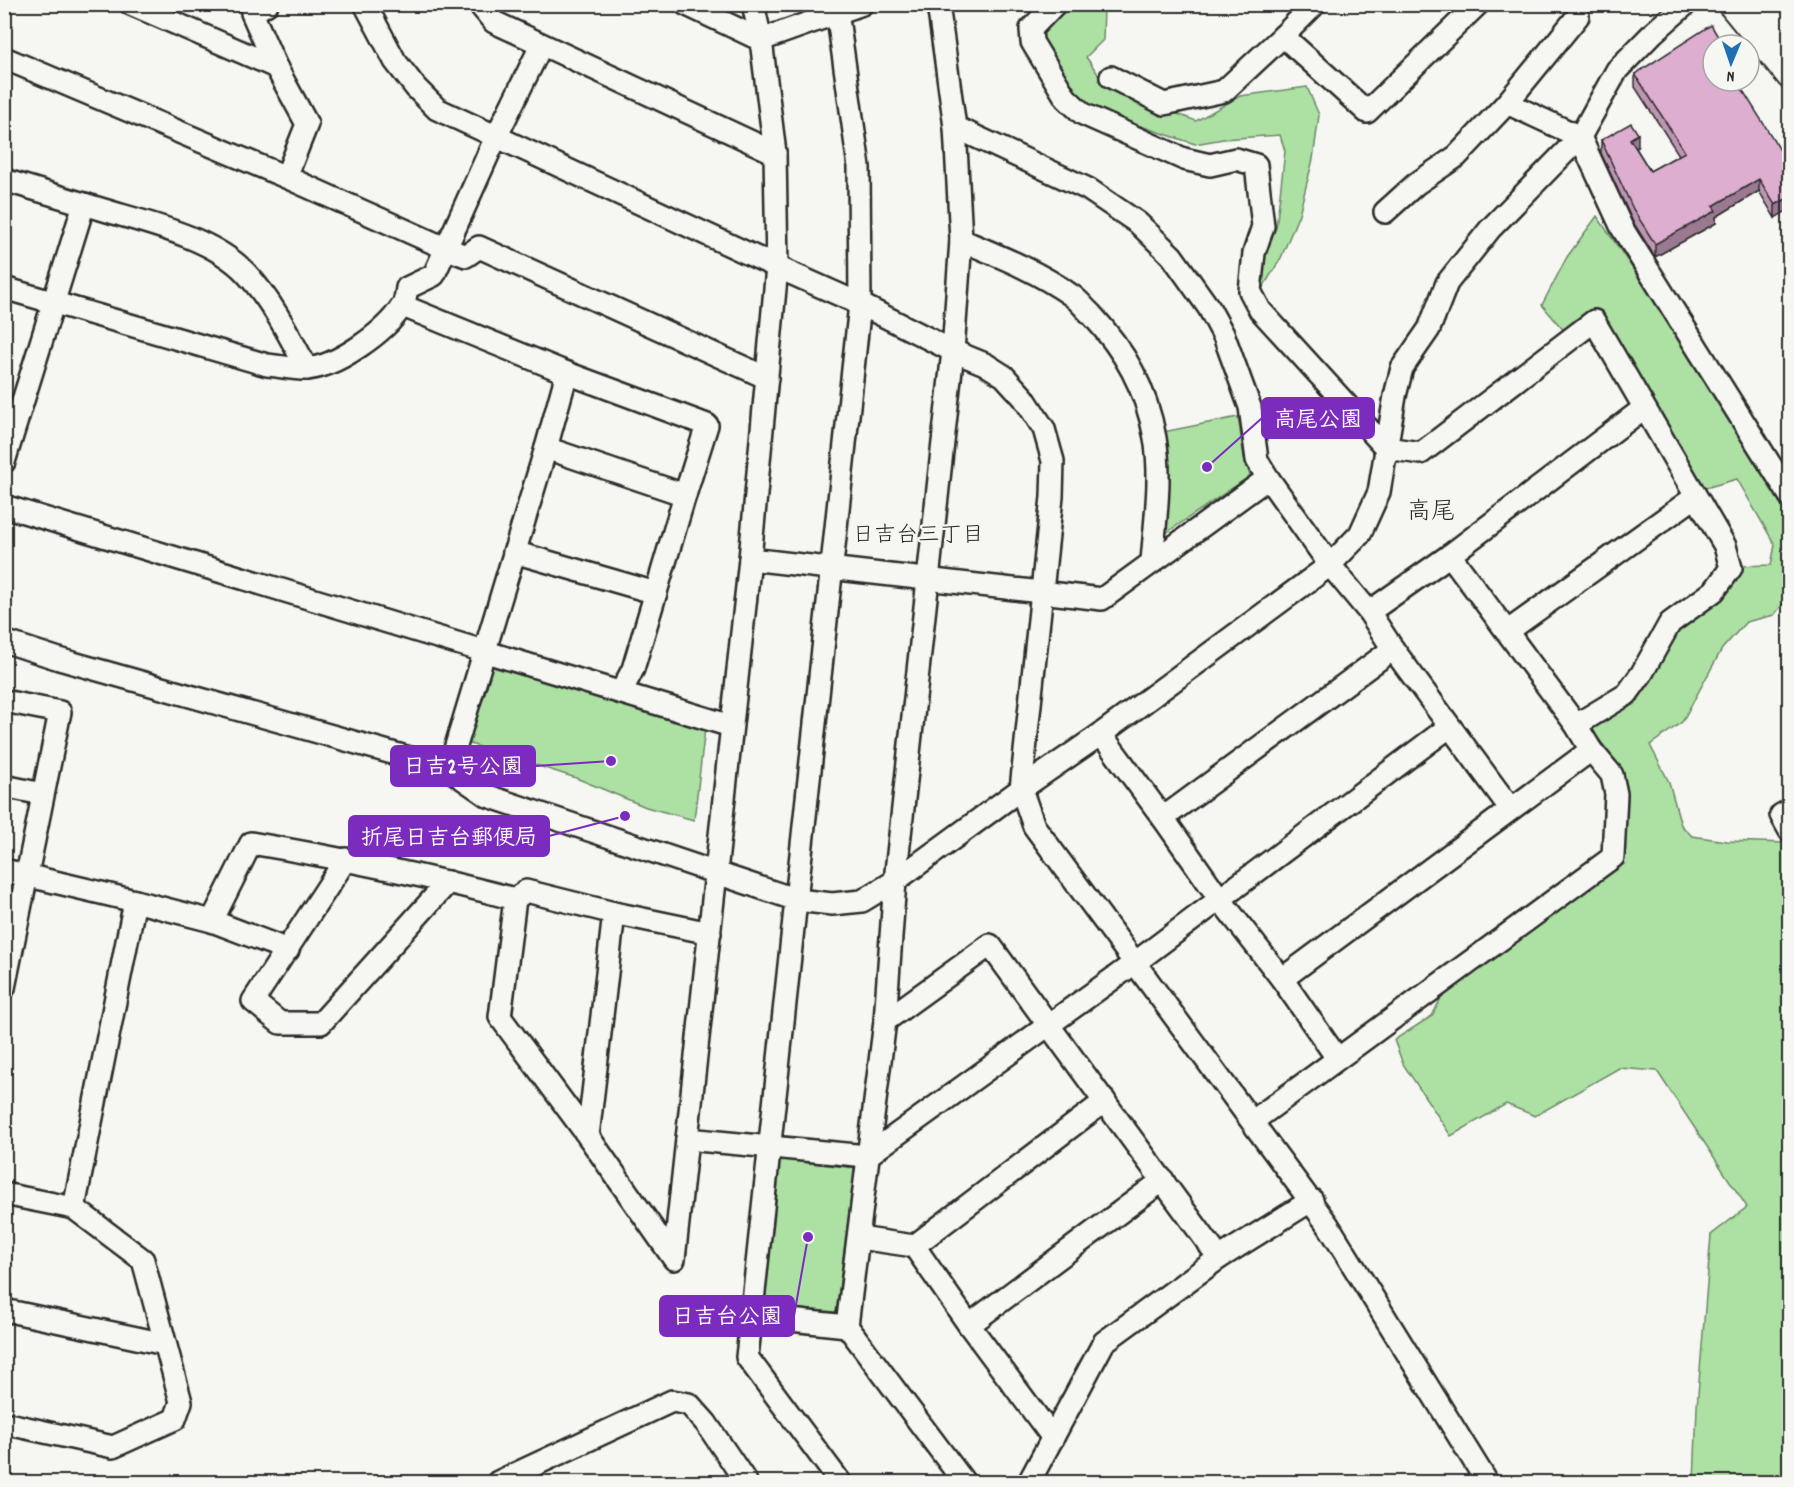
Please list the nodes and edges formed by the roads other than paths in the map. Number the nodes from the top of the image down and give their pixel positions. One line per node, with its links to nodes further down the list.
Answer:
1 (131, 4): 22 (street)
2 (267, 4): 22 (street)
3 (365, 4): 27 (street)
4 (479, 4): 20 (street)
5 (685, 4): 19 (street)
6 (753, 4): 19 (street)
7 (862, 4): 15 (street)
8 (938, 4): 26 (street)
9 (1055, 4): 48 (street)
10 (1315, 4): 17 (street)
11 (1478, 4): 17 (street)
12 (1686, 4): 28 (street)
13 (1731, 4): 23 (main road)
14 (1762, 4): 18 (main road)
15 (837, 9): 19 (street); 39 (street)
16 (1578, 16): 25 (street)
17 (1283, 36): 24 (street)
18 (1790, 39)
19 (761, 40): 29 (street)
20 (542, 46): 27 (street); 29 (street)
21 (4, 58): 30 (street)
22 (276, 67): 30 (street)
23 (1790, 76)
24 (1111, 77)
25 (1507, 103): 28 (street); 33 (street)
26 (955, 127): 34 (street); 50 (street)
27 (496, 137): 35 (street); 36 (street)
28 (1580, 137): 48 (street); 52 (street)
29 (775, 153): 36 (street)
30 (286, 177): 35 (street)
31 (4, 180): 32 (street)
32 (84, 204): 38 (street); 42 (street)
33 (1385, 212)
34 (961, 240): 41 (street); 58 (street)
35 (445, 249): 40 (street); 44 (street)
36 (777, 267): 39 (street); 44 (street)
37 (4, 288): 38 (street)
38 (53, 301): 42 (street); 45 (street)
39 (860, 304): 41 (street); 60 (street)
40 (403, 306): 42 (street); 43 (street)
41 (953, 351): 61 (street); 63 (street)
42 (307, 369)
43 (567, 373): 47 (street); 51 (street)
44 (767, 378): 57 (street)
45 (13, 403): 49 (street)
46 (1644, 408): 48 (street); 53 (street); 56 (street)
47 (546, 448): 51 (street); 55 (street)
48 (1386, 448): 59 (street)
49 (4, 462)
50 (1268, 478): 58 (street); 59 (street)
51 (685, 495): 62 (street)
52 (1790, 496)
53 (1695, 497): 65 (street); 71 (street)
54 (4, 506): 68 (street)
55 (514, 552): 62 (street); 68 (street)
56 (1450, 555): 64 (street); 65 (street)
57 (750, 559): 60 (street); 72 (street)
58 (1152, 562): 63 (street)
59 (1330, 565): 64 (street); 74 (street)
60 (832, 569): 61 (street); 92 (street)
61 (927, 578): 63 (street); 88 (street)
62 (656, 593): 69 (street)
63 (1041, 593): 78 (street)
64 (1369, 612): 67 (street)
65 (1508, 631): 71 (street)
66 (4, 641): 76 (street)
67 (1393, 649): 73 (street); 82 (street)
68 (484, 651): 69 (street); 76 (street)
69 (621, 692): 72 (street)
70 (4, 701): 79 (street)
71 (1576, 725): 75 (street)
72 (731, 726): 86 (street)
73 (1449, 727): 80 (street); 90 (street)
74 (1101, 734): 78 (street); 82 (street)
75 (1591, 750): 80 (street); 103 (street)
76 (449, 770): 86 (street)
77 (4, 786): 79 (street)
78 (1021, 789): 88 (street); 98 (street)
79 (42, 794): 87 (street)
80 (1510, 808): 99 (street)
81 (1790, 810): 83 (street)
82 (1163, 818): 90 (street)
83 (1790, 831)
84 (346, 859): 89 (street); 95 (street); 97 (street)
85 (4, 870): 87 (street)
86 (715, 873): 92 (street); 96 (street)
87 (27, 875): 93 (street); 100 (street)
88 (895, 881): 92 (street); 101 (street)
89 (448, 882): 91 (street); 97 (street)
90 (1219, 898): 98 (street); 99 (street)
91 (515, 899): 94 (street); 106 (street)
92 (797, 900): 108 (street)
93 (135, 901): 95 (street); 113 (street)
94 (614, 913): 96 (street); 106 (street)
95 (212, 921): 97 (street)
96 (710, 933): 107 (street)
97 (288, 950)
98 (1136, 962): 102 (street); 105 (street)
99 (1282, 979): 103 (street)
100 (5, 982)
101 (885, 1021): 102 (street); 109 (street)
102 (1049, 1024): 104 (street); 109 (street)
103 (1337, 1058): 105 (street)
104 (1105, 1101): 110 (street); 115 (street)
105 (1252, 1120): 112 (street)
106 (588, 1136): 107 (street)
107 (687, 1139): 108 (street)
108 (769, 1146): 109 (street); 118 (street)
109 (867, 1156): 114 (street)
110 (1163, 1180): 116 (street); 119 (street)
111 (4, 1194): 113 (street)
112 (1312, 1200): 116 (street); 129 (street)
113 (74, 1208): 121 (street)
114 (859, 1238): 115 (street); 120 (street)
115 (914, 1246): 119 (street)
116 (1219, 1258): 123 (street)
117 (4, 1311): 121 (street)
118 (752, 1316): 120 (street); 126 (street)
119 (969, 1325): 123 (street)
120 (847, 1326): 127 (street)
121 (165, 1344): 122 (street)
122 (4, 1423)
123 (1053, 1438): 128 (street)
124 (498, 1482): 125 (street)
125 (746, 1482)
126 (840, 1482)
127 (964, 1482)
128 (1029, 1482)
129 (1487, 1482)

